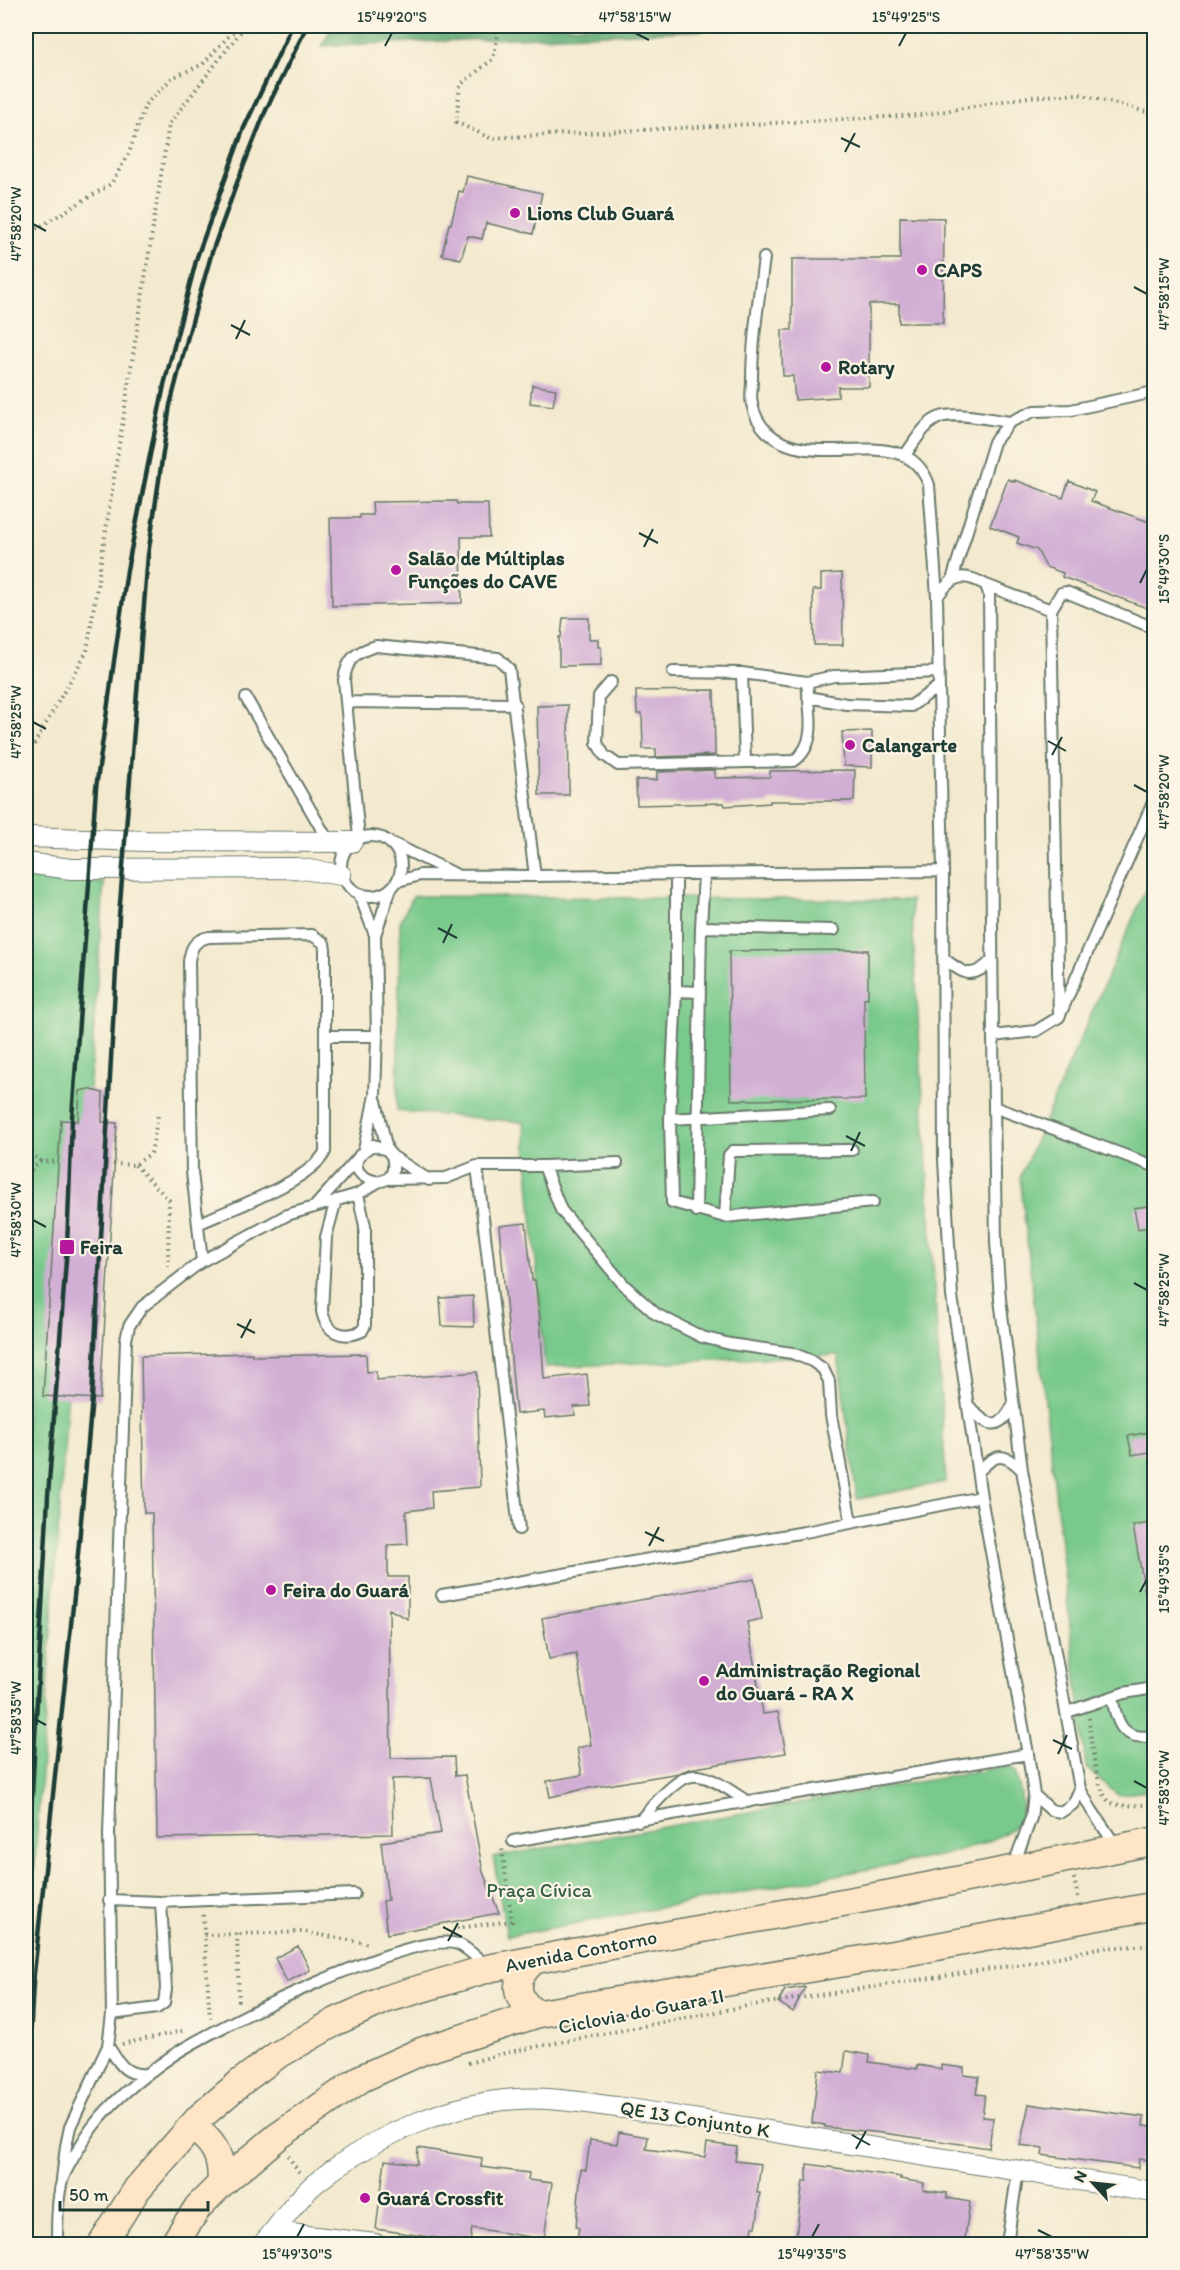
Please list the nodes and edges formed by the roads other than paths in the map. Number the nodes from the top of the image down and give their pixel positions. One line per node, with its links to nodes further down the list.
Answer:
1 (764, 258): 4 (lane)
2 (1155, 392): 3 (lane)
3 (1010, 422): 4 (lane); 5 (lane)
4 (905, 455): 7 (lane)
5 (952, 580): 6 (lane); 7 (lane)
6 (986, 585): 8 (lane); 40 (lane)
7 (937, 597): 11 (lane)
8 (1051, 610): 9 (lane); 43 (lane)
9 (1155, 628)
10 (673, 672): 12 (lane)
11 (939, 672): 14 (lane); 15 (lane)
12 (742, 673): 14 (lane); 20 (lane)
13 (611, 682): 20 (lane)
14 (807, 682): 16 (lane)
15 (939, 686): 16 (lane); 27 (lane)
16 (808, 697): 20 (lane)
17 (246, 698): 24 (lane)
18 (346, 702): 19 (lane); 19 (lane); 23 (lane)
19 (515, 704): 32 (lane)
20 (745, 762)
21 (1155, 800): 43 (lane)
22 (26, 837): 24 (street)
23 (355, 840): 24 (street); 25 (lane); 30 (lane)
24 (329, 842)
25 (392, 844): 31 (lane); 33 (lane)
26 (26, 864): 30 (street)
27 (943, 871): 29 (lane); 39 (lane)
28 (676, 874): 29 (lane); 32 (lane); 41 (lane)
29 (704, 874): 36 (lane)
30 (341, 875): 35 (lane)
31 (458, 876): 32 (lane); 33 (lane)
32 (535, 876)
33 (399, 881): 34 (lane)
34 (390, 891): 35 (lane); 38 (lane)
35 (360, 896): 38 (lane)
36 (700, 927): 37 (lane); 42 (lane)
37 (834, 930)
38 (375, 935): 45 (lane)
39 (944, 958): 40 (lane); 69 (lane)
40 (992, 960): 46 (lane)
41 (676, 991): 42 (lane); 51 (lane)
42 (700, 992): 50 (lane)
43 (1059, 1017): 46 (lane)
44 (326, 1036): 45 (lane); 67 (lane); 67 (lane)
45 (378, 1036): 47 (lane)
46 (993, 1036): 48 (lane)
47 (375, 1095): 53 (lane); 54 (lane)
48 (994, 1107): 58 (lane); 70 (lane)
49 (830, 1110): 50 (lane)
50 (697, 1117): 51 (lane); 65 (lane)
51 (670, 1119): 65 (lane)
52 (852, 1150): 66 (lane)
53 (389, 1153): 54 (lane); 59 (lane); 60 (lane)
54 (361, 1154): 59 (lane); 64 (lane)
55 (617, 1163): 57 (lane)
56 (477, 1166): 57 (lane); 60 (lane); 75 (lane)
57 (544, 1166): 74 (lane)
58 (1155, 1166)
59 (382, 1180): 60 (lane); 61 (lane)
60 (429, 1180)
61 (358, 1194): 62 (lane); 62 (lane)
62 (336, 1200): 64 (lane)
63 (873, 1202): 66 (lane)
64 (316, 1204): 68 (lane)
65 (696, 1210): 66 (lane)
66 (725, 1217)
67 (198, 1224): 68 (lane)
68 (202, 1261): 91 (lane)
69 (969, 1406): 70 (lane); 72 (lane)
70 (1013, 1406): 71 (lane)
71 (1022, 1470): 72 (lane); 79 (lane)
72 (978, 1472): 73 (lane)
73 (981, 1497): 74 (lane); 81 (lane)
74 (851, 1522): 76 (lane)
75 (519, 1529)
76 (442, 1595)
77 (1155, 1688): 78 (lane)
78 (1112, 1697): 79 (lane); 80 (lane)
79 (1066, 1712): 82 (lane)
80 (1155, 1736)
81 (1028, 1754): 83 (lane); 84 (lane)
82 (1080, 1789): 83 (lane); 88 (lane)
83 (1034, 1795): 89 (lane)
84 (748, 1802): 85 (lane); 85 (lane)
85 (639, 1821): 86 (lane)
86 (513, 1840)
87 (1155, 1841): 88 (main road, Avenida Contorno)
88 (1118, 1849): 89 (main road, Avenida Contorno)
89 (1011, 1870): 94 (main road, Avenida Contorno)
90 (354, 1893): 92 (lane)
91 (110, 1900): 92 (lane); 96 (lane)
92 (161, 1902): 96 (lane)
93 (1155, 1906): 97 (main road)
94 (535, 1960): 95 (main road, Avenida Contorno); 97 (main road)
95 (490, 1968): 99 (lane); 100 (main road, Avenida Contorno)
96 (112, 2014): 98 (lane)
97 (537, 2014): 103 (main road)
98 (108, 2046): 99 (lane); 102 (lane)
99 (147, 2074): 102 (lane)
100 (191, 2127): 103 (main road); 107 (main road, Avenida Contorno)
101 (1018, 2170): 104 (street, QE 13 Conjunto K); 105 (street, QE 13 Conjunto K); 110 (lane)
102 (62, 2179): 106 (lane)
103 (221, 2184): 108 (main road)
104 (1155, 2192)
105 (268, 2238): 109 (street)
106 (57, 2244)
107 (102, 2244)
108 (174, 2244)
109 (375, 2244)
110 (1007, 2244)

